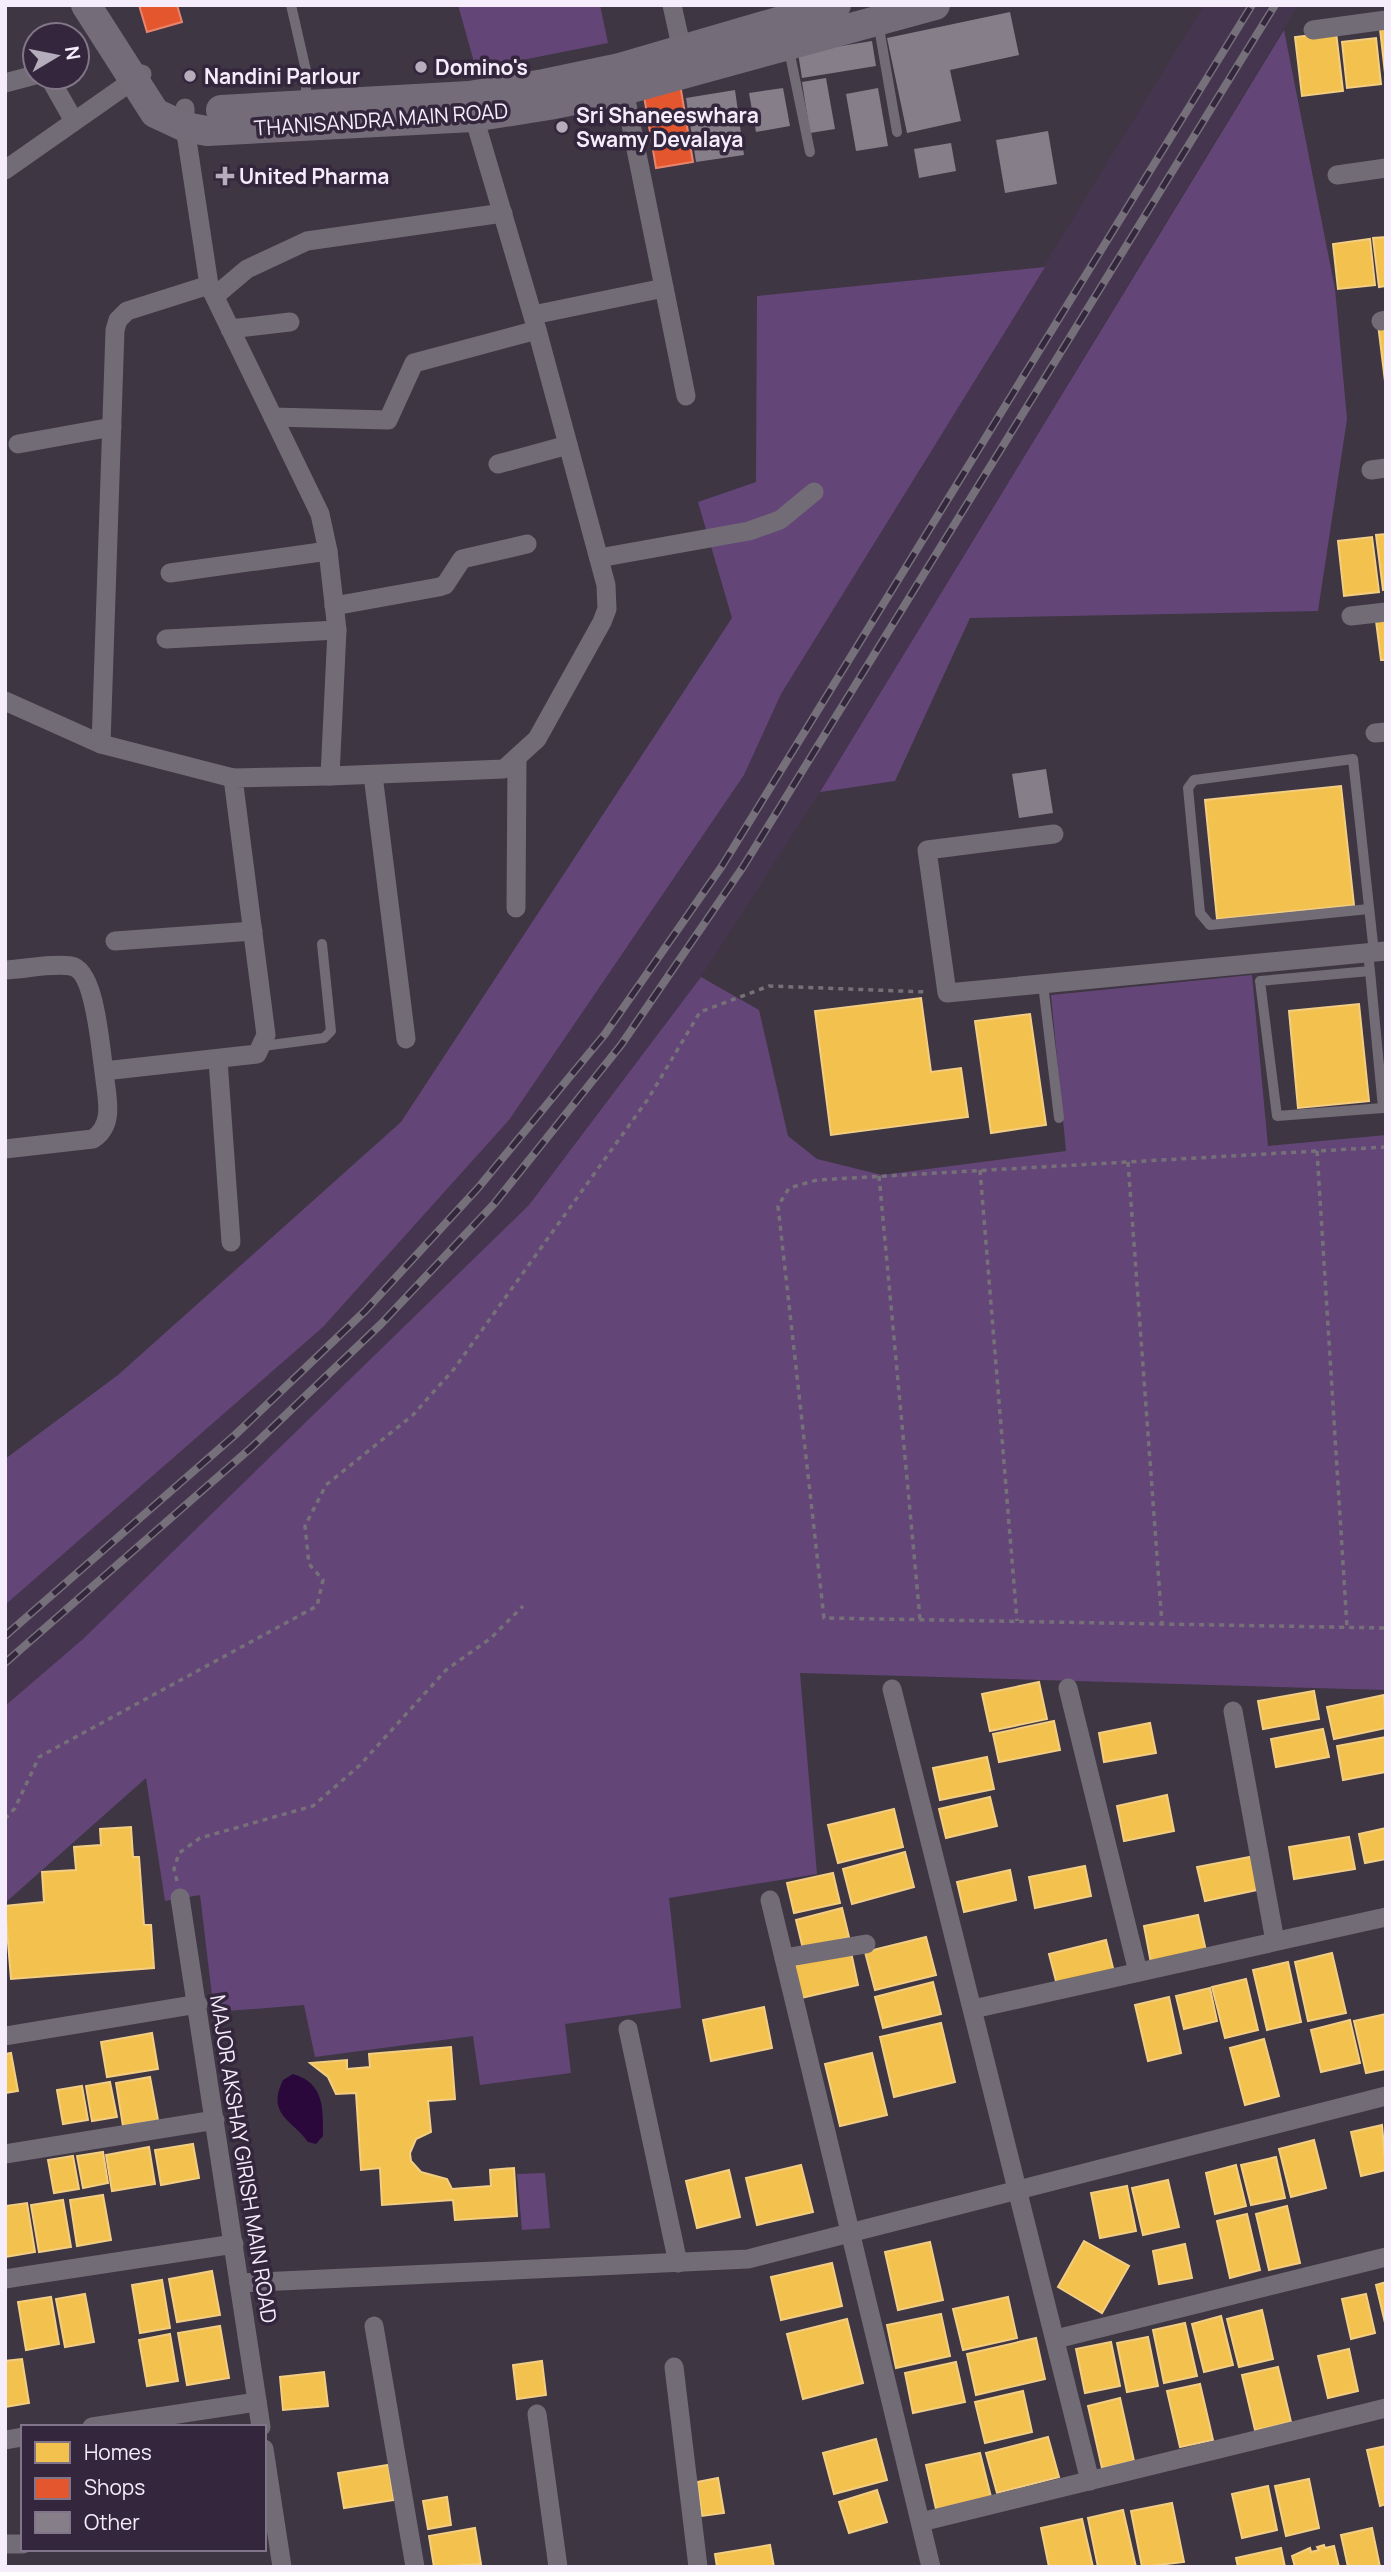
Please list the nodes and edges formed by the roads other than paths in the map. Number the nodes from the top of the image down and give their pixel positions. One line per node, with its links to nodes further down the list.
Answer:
1 (86, 5): 12 (main road, THANISANDRA MAIN ROAD)
2 (103, 5): 12 (main road, THANISANDRA MAIN ROAD)
3 (291, 5): 15 (lane)
4 (672, 5): 11 (street)
5 (836, 5): 11 (main road, THANISANDRA MAIN ROAD)
6 (935, 5): 8 (main road, THANISANDRA MAIN ROAD)
7 (1386, 20): 9 (street)
8 (878, 22): 10 (main road, THANISANDRA MAIN ROAD); 19 (lane)
9 (1313, 30)
10 (788, 46): 13 (main road, THANISANDRA MAIN ROAD); 20 (lane)
11 (682, 50): 16 (main road, THANISANDRA MAIN ROAD)
12 (139, 76): 17 (main road, THANISANDRA MAIN ROAD); 18 (street)
13 (624, 90): 16 (main road, THANISANDRA MAIN ROAD); 25 (street)
14 (57, 91): 18 (street)
15 (305, 104): 16 (main road, THANISANDRA MAIN ROAD); 17 (main road, THANISANDRA MAIN ROAD)
16 (471, 107): 17 (main road, THANISANDRA MAIN ROAD); 24 (street)
17 (185, 118): 26 (street)
18 (74, 121): 22 (street)
19 (897, 132)
20 (810, 152)
21 (1386, 168): 23 (street)
22 (5, 170)
23 (1337, 176)
24 (503, 214): 26 (street); 28 (street)
25 (664, 288): 28 (street); 30 (street)
26 (212, 291): 29 (street); 32 (street)
27 (290, 322): 29 (street)
28 (535, 322): 31 (street); 34 (street)
29 (230, 329): 31 (street)
30 (686, 396)
31 (273, 417): 38 (street)
32 (112, 427): 33 (street); 47 (street)
33 (18, 444)
34 (568, 445): 35 (street); 39 (street)
35 (498, 464)
36 (814, 492): 39 (street)
37 (527, 544): 41 (street)
38 (328, 551): 40 (street); 41 (street)
39 (599, 558): 48 (street)
40 (170, 573)
41 (334, 606): 44 (street)
42 (1386, 612): 43 (street)
43 (1351, 616)
44 (337, 629): 45 (street); 50 (street)
45 (166, 639)
46 (5, 701): 47 (street)
47 (101, 744): 51 (street)
48 (517, 760): 49 (street); 53 (street)
49 (373, 775): 50 (street); 61 (street)
50 (330, 776): 51 (street)
51 (233, 778): 55 (street)
52 (1054, 834): 60 (street)
53 (516, 908)
54 (1369, 909): 54 (lane); 58 (lane)
55 (253, 931): 56 (street); 62 (street)
56 (115, 941)
57 (322, 944): 62 (lane)
58 (1374, 957): 58 (lane); 60 (street)
59 (5, 970): 64 (street)
60 (1043, 984): 65 (lane)
61 (406, 1038)
62 (263, 1046): 63 (street)
63 (218, 1060): 64 (street); 67 (street)
64 (104, 1071): 66 (street)
65 (1059, 1118)
66 (5, 1149)
67 (231, 1242)
68 (1068, 1688): 77 (street)
69 (892, 1689): 79 (street)
70 (1233, 1712): 74 (street)
71 (180, 1898): 78 (street, MAJOR AKSHAY GIRISH MAIN ROAD)
72 (769, 1900): 76 (street)
73 (1386, 1917): 74 (street)
74 (1275, 1941): 77 (street)
75 (866, 1944): 76 (street)
76 (783, 1958): 86 (street)
77 (1138, 1972): 79 (street)
78 (198, 2004): 81 (street); 83 (street, MAJOR AKSHAY GIRISH MAIN ROAD)
79 (973, 2009): 85 (street)
80 (628, 2029): 89 (street)
81 (5, 2036)
82 (1386, 2096): 85 (street)
83 (215, 2120): 84 (street); 87 (street, MAJOR AKSHAY GIRISH MAIN ROAD)
84 (5, 2154)
85 (1019, 2188): 86 (street); 93 (street)
86 (851, 2232): 89 (street); 102 (street)
87 (234, 2244): 90 (street); 91 (street, MAJOR AKSHAY GIRISH MAIN ROAD)
88 (1386, 2257): 93 (street)
89 (678, 2263): 91 (street)
90 (5, 2279)
91 (239, 2283): 95 (street, MAJOR AKSHAY GIRISH MAIN ROAD)
92 (374, 2326): 105 (street)
93 (1056, 2339): 101 (street)
94 (674, 2367): 107 (street)
95 (257, 2402): 98 (street); 99 (street, MAJOR AKSHAY GIRISH MAIN ROAD)
96 (1386, 2408): 101 (street)
97 (537, 2414): 106 (street)
98 (105, 2425)
99 (261, 2425)
100 (266, 2475): 103 (street)
101 (1090, 2481): 102 (street)
102 (921, 2522): 108 (street)
103 (271, 2540): 104 (street)
104 (282, 2567)
105 (415, 2567)
106 (558, 2567)
107 (698, 2567)
108 (931, 2567)

